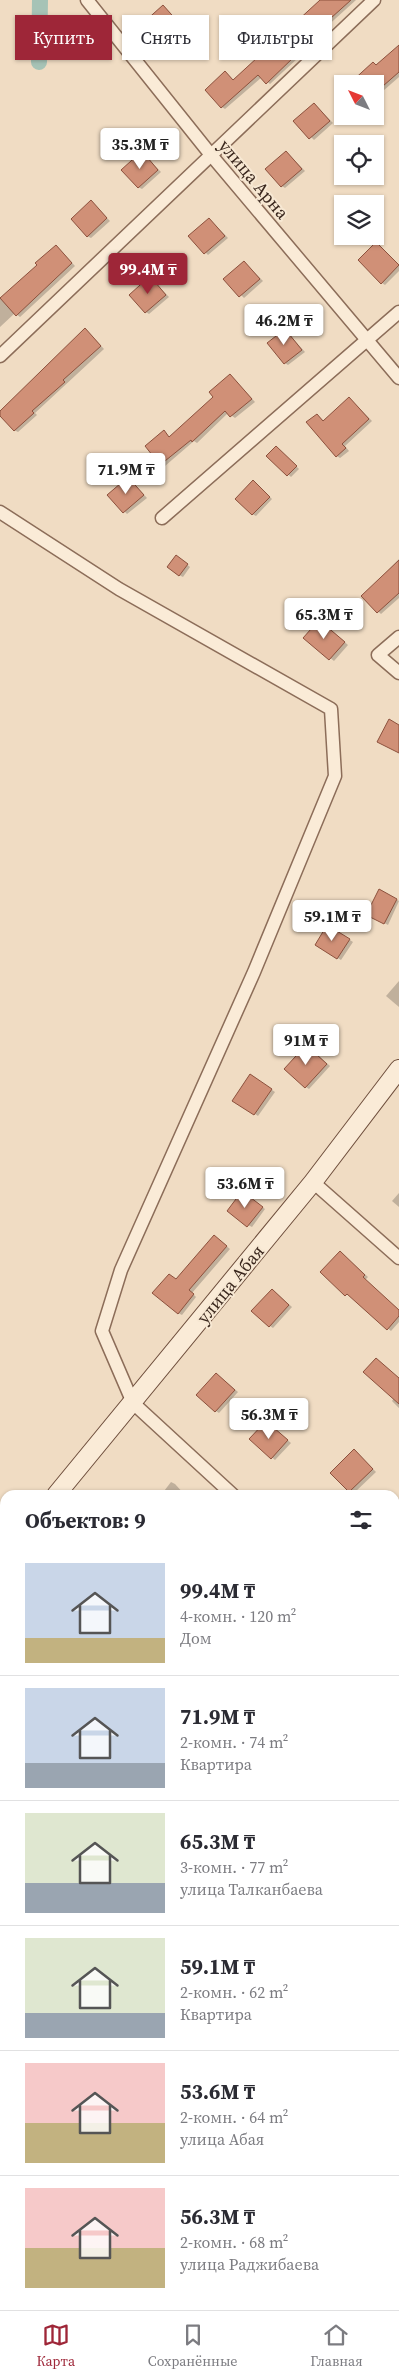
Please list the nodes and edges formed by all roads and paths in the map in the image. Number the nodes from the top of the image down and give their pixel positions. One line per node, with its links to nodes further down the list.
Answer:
1 (87, 0): 3 (street, улица Арна)
2 (374, 0): 3 (street)
3 (211, 155): 5 (street, улица Арна); 6 (street)
4 (399, 312): 5 (street)
5 (367, 341): 7 (street, улица Арна); 9 (street)
6 (0, 356)
7 (399, 378)
8 (0, 512): 15 (street)
9 (162, 518)
10 (399, 637): 11 (street)
11 (399, 673)
12 (399, 1069): 13 (street, улица Абая)
13 (313, 1182): 14 (street); 15 (street, улица Абая)
14 (399, 1258)
15 (133, 1403): 16 (street, улица Абая); 17 (street)
16 (60, 1490)
17 (228, 1490)

